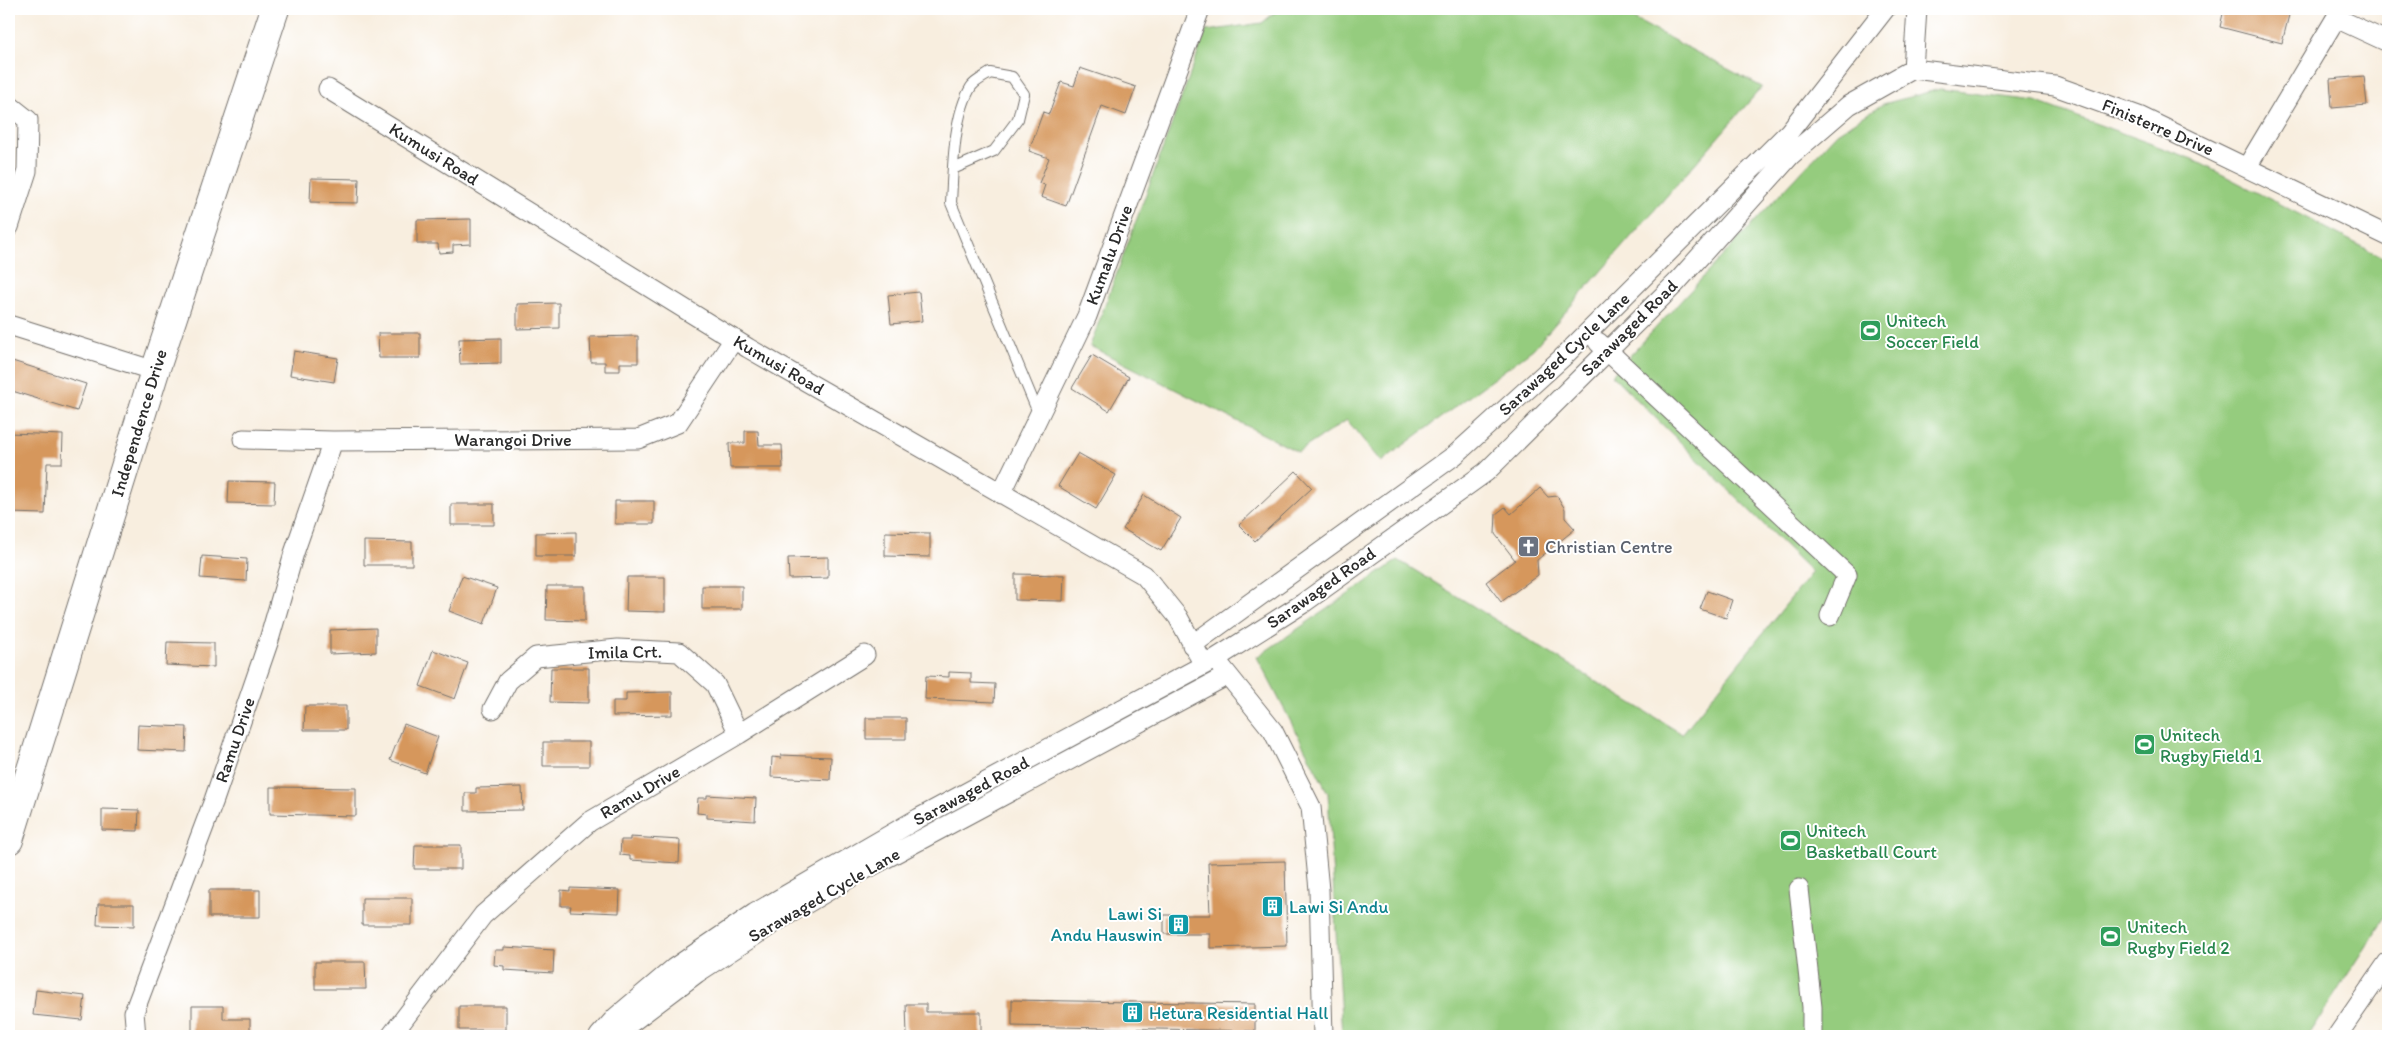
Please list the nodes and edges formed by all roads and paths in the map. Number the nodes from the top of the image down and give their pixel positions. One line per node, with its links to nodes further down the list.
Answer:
1 (275, 9): 17 (main road, Independence Drive)
2 (1200, 9): 18 (street, Kumalu Drive)
3 (1885, 9): 15 (street, Sarawaged Cycle Lane)
4 (1917, 9): 7 (street)
5 (2339, 13): 6 (street); 10 (street)
6 (2388, 42)
7 (1913, 68): 10 (street, Finisterre Drive); 25 (street, Sarawaged Road)
8 (328, 89): 16 (street, Kumusi Road)
9 (9, 105): 12 (street)
10 (2247, 167): 13 (street, Finisterre Drive)
11 (953, 169): 11 (lane); 18 (lane)
12 (9, 227)
13 (2388, 236)
14 (9, 325): 17 (street)
15 (1588, 333): 22 (street); 23 (street, Sarawaged Cycle Lane)
16 (734, 339): 20 (street, Warangoi Drive); 21 (street, Kumusi Road)
17 (155, 371): 29 (main road, Independence Drive)
18 (1039, 416): 21 (street, Kumalu Drive)
19 (243, 439): 20 (street, Warangoi Drive)
20 (333, 441): 32 (street, Ramu Drive)
21 (1001, 494): 23 (street, Kumusi Road)
22 (1830, 616)
23 (1192, 645): 25 (street, Kumusi Road)
24 (865, 654): 28 (street, Ramu Drive)
25 (1210, 662): 26 (street, Kumusi Road); 34 (street, Sarawaged Road)
26 (1228, 675): 35 (street, Sarawaged Cycle Lane); 36 (street, Kumusi Road)
27 (493, 709): 28 (street, Imila Crt.)
28 (739, 734): 33 (street, Ramu Drive)
29 (11, 825)
30 (1799, 889): 37 (street)
31 (2388, 962): 38 (street)
32 (136, 1036)
33 (391, 1036)
34 (599, 1036)
35 (619, 1036)
36 (1323, 1036)
37 (1812, 1036)
38 (2337, 1036)

